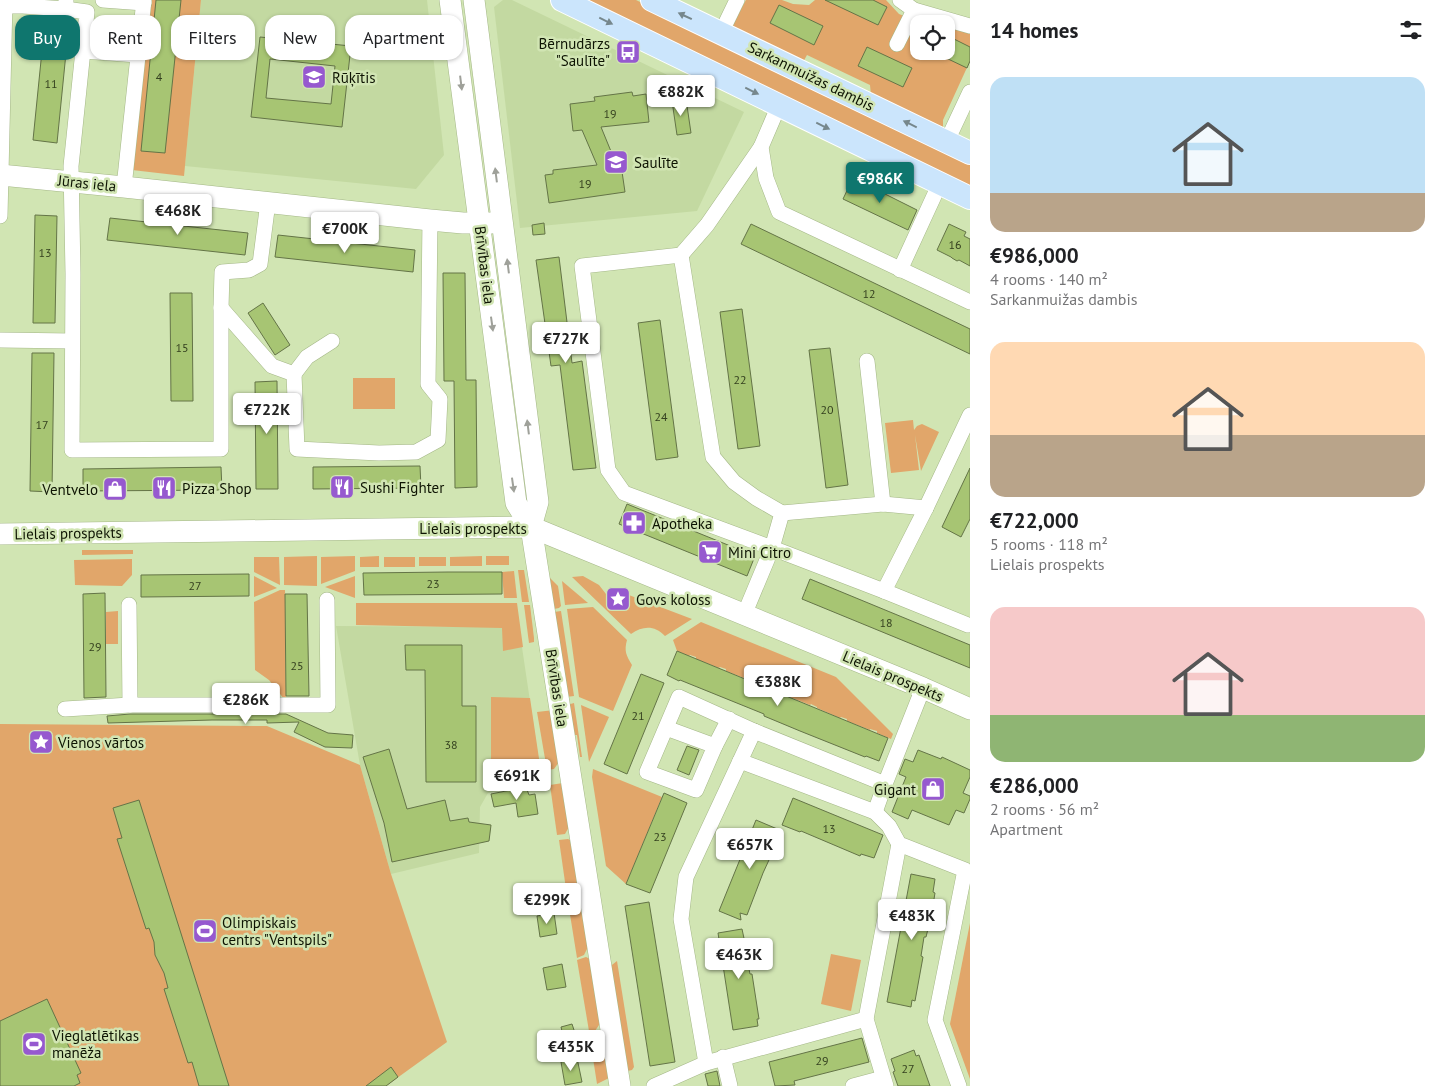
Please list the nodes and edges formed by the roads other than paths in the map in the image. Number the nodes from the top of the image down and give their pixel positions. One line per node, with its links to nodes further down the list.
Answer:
1 (104, 0): 7 (street)
2 (450, 0): 33 (main road, Brīvības iela, one-way to 33)
3 (474, 0): 34 (main road, Brīvības iela, one-way to 3)
4 (562, 0): 21 (main road, one-way to 21)
5 (737, 0): 15 (street)
6 (900, 0): 12 (street)
7 (144, 2): 13 (street)
8 (659, 2): 15 (main road, Sarkanmuižas dambis, one-way to 8)
9 (5, 3): 10 (street); 25 (street)
10 (65, 5): 11 (street)
11 (88, 6): 17 (street)
12 (914, 10): 14 (street); 16 (street)
13 (143, 15)
14 (970, 26)
15 (721, 32): 22 (main road, Sarkanmuižas dambis, one-way to 15)
16 (897, 44)
17 (83, 51): 18 (street); 26 (street)
18 (90, 52)
19 (137, 60): 28 (street)
20 (970, 92): 22 (street)
21 (779, 105): 23 (street); 27 (main road, one-way to 27)
22 (947, 141): 24 (main road, Sarkanmuižas dambis)
23 (761, 147): 35 (street); 36 (street)
24 (970, 152)
25 (0, 175): 26 (main road, Jūras iela); 31 (street)
26 (71, 182): 28 (main road, Jūras iela); 40 (street)
27 (940, 183): 29 (main road); 36 (street)
28 (124, 187): 30 (main road, Jūras iela)
29 (970, 198)
30 (268, 202): 32 (main road, Jūras iela); 38 (street)
31 (0, 216)
32 (430, 220): 33 (main road, Jūras iela); 43 (street)
33 (479, 223): 34 (main road, Jūras iela); 48 (main road, Brīvības iela, one-way to 48)
34 (502, 223): 48 (main road, Brīvības iela, one-way to 34)
35 (681, 255): 47 (street); 50 (street)
36 (900, 270): 37 (street)
37 (970, 302)
38 (221, 308): 40 (street); 43 (street)
39 (0, 340): 40 (street)
40 (72, 342)
41 (332, 342): 43 (street)
42 (867, 361): 45 (street)
43 (294, 374)
44 (970, 415): 46 (street)
45 (883, 504): 46 (street); 47 (street)
46 (926, 508): 51 (street)
47 (782, 513): 50 (street)
48 (531, 527): 49 (main road, Lielais prospekts); 54 (main road, Lielais prospekts); 73 (main road, Brīvības iela)
49 (0, 534)
50 (772, 548): 51 (street); 54 (street)
51 (884, 591): 55 (street)
52 (327, 600): 57 (street)
53 (129, 605): 57 (street)
54 (744, 615): 56 (main road, Lielais prospekts)
55 (968, 625)
56 (923, 688): 59 (main road, Lielais prospekts); 65 (street)
57 (130, 705): 58 (street)
58 (65, 709)
59 (970, 709)
60 (728, 720): 61 (street); 62 (street); 63 (street)
61 (666, 728): 63 (street); 63 (street)
62 (754, 731): 64 (street); 65 (street)
63 (715, 746)
64 (740, 761): 66 (street); 70 (street)
65 (885, 784): 66 (street)
66 (875, 812): 67 (street)
67 (899, 844): 68 (street); 77 (street)
68 (866, 1019): 69 (street); 72 (street)
69 (723, 1057): 70 (street); 75 (street)
70 (706, 1062): 71 (street)
71 (688, 1079): 74 (street)
72 (885, 1082): 76 (street)
73 (620, 1086)
74 (654, 1086)
75 (730, 1086)
76 (853, 1086)
77 (959, 1086)

